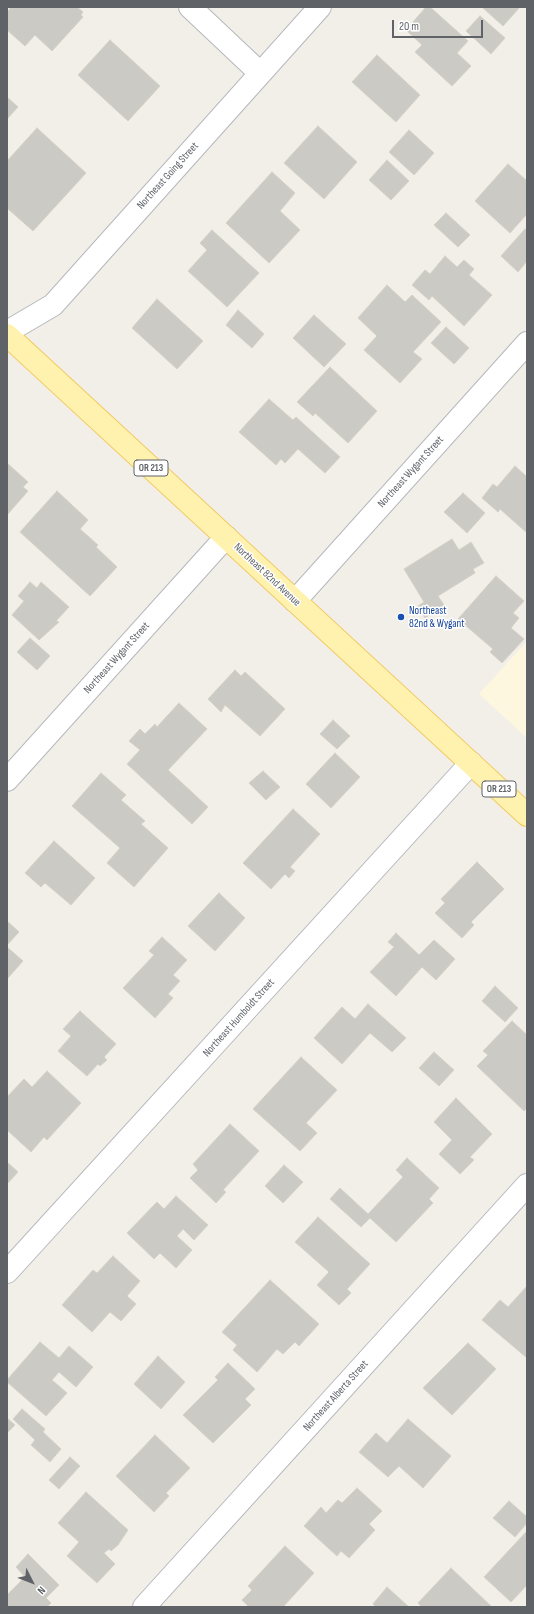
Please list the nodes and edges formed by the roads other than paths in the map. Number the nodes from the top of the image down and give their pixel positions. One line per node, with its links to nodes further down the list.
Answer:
1 (190, 7): 3 (street)
2 (320, 7): 3 (street, Northeast Going Street)
3 (260, 73): 4 (street, Northeast Going Street)
4 (7, 333): 6 (main road, Northeast 82nd Avenue / OR 213)
5 (527, 343): 7 (street, Northeast Wygant Street)
6 (226, 537): 7 (main road, Northeast 82nd Avenue / OR 213); 9 (street, Northeast Wygant Street)
7 (295, 600): 8 (main road, Northeast 82nd Avenue / OR 213)
8 (471, 763): 10 (main road, Northeast 82nd Avenue / OR 213); 12 (street, Northeast Humboldt Street)
9 (7, 780)
10 (527, 815)
11 (527, 1185): 13 (street, Northeast Alberta Street)
12 (7, 1272)
13 (144, 1607)

